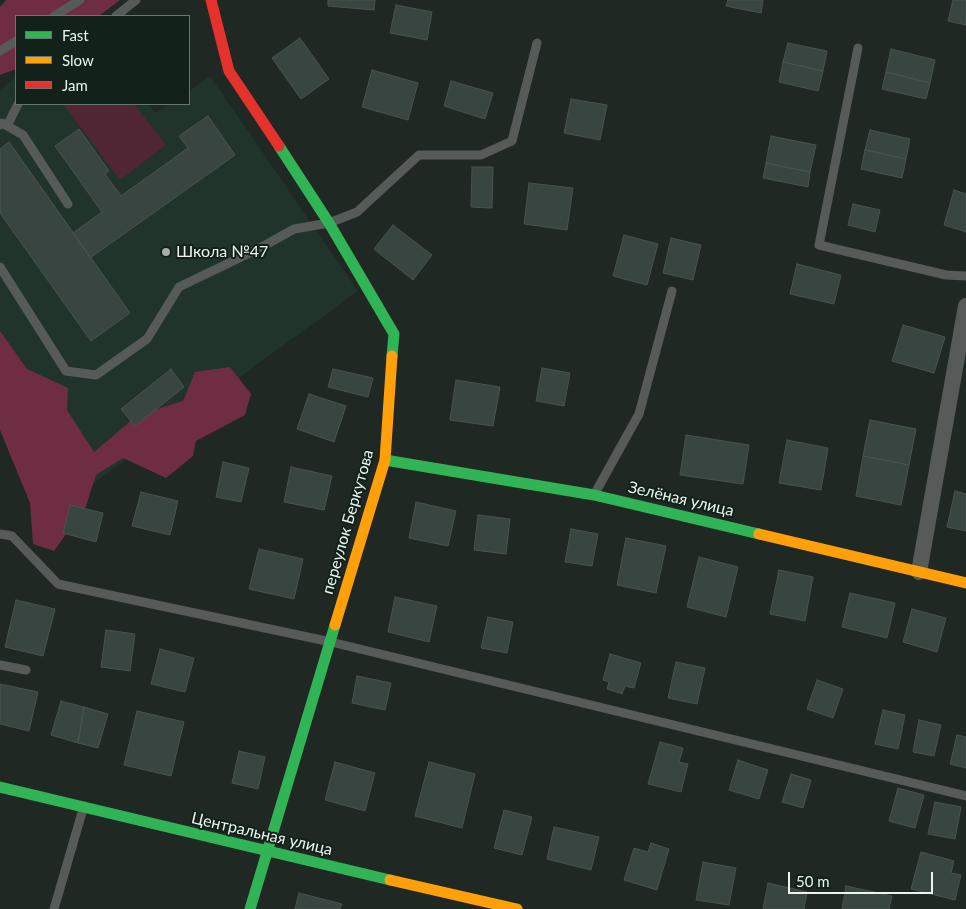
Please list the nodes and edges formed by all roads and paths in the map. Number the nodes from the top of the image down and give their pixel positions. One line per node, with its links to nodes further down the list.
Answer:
1 (80, 0): 4 (lane)
2 (136, 0): 5 (lane)
3 (211, 0): 13 (street, переулок Беркутова)
4 (56, 15)
5 (117, 15)
6 (15, 42): 9 (lane)
7 (537, 43): 13 (lane)
8 (858, 48): 15 (lane)
9 (0, 51)
10 (17, 105): 11 (lane)
11 (4, 125): 12 (lane)
12 (68, 204)
13 (330, 223): 14 (lane); 18 (street, переулок Беркутова)
14 (0, 267)
15 (966, 276)
16 (672, 291): 19 (lane)
17 (966, 306): 21 (street)
18 (385, 460): 19 (street, Зелёная улица); 23 (street, переулок Беркутова)
19 (594, 496): 21 (street, Зелёная улица)
20 (0, 534): 23 (lane)
21 (919, 572): 22 (street, Зелёная улица)
22 (966, 583)
23 (331, 642): 27 (lane); 29 (street, переулок Беркутова)
24 (0, 665): 25 (lane)
25 (26, 670)
26 (0, 787): 28 (street, Центральная улица)
27 (966, 796)
28 (84, 807): 29 (street, Центральная улица); 30 (lane)
29 (268, 852): 31 (street, переулок Беркутова); 32 (street, Центральная улица)
30 (54, 909)
31 (250, 909)
32 (517, 909)

